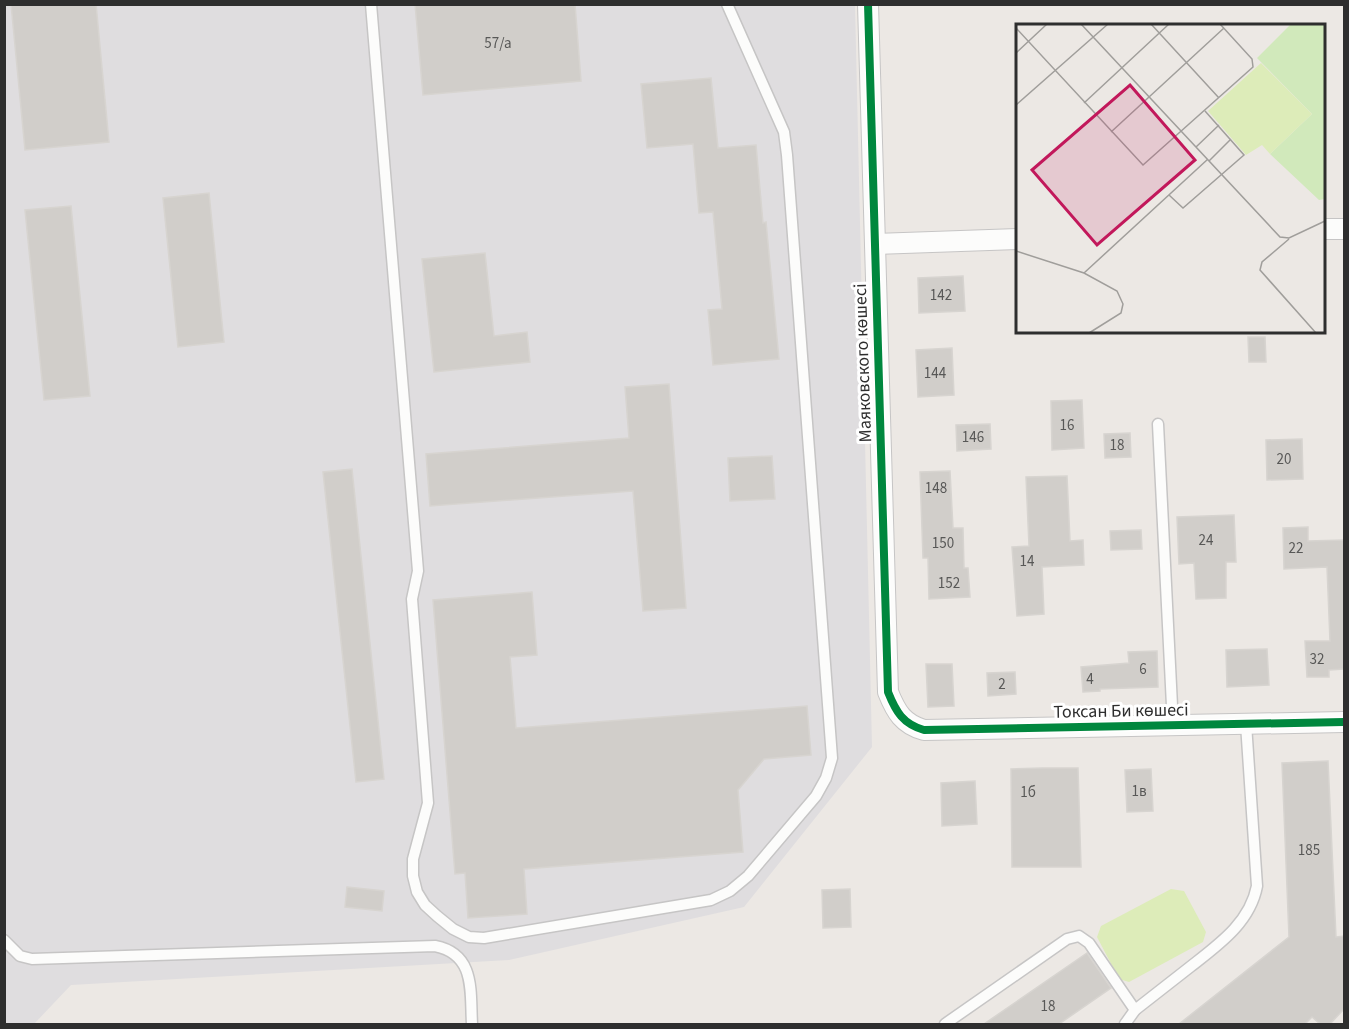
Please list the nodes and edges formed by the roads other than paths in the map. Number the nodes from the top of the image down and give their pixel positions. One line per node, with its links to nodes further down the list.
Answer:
1 (371, 4): 2 (lane)
2 (727, 4)
3 (868, 4): 7 (street, Маяковского көшесі)
4 (1325, 229): 5 (street)
5 (1344, 229)
6 (1016, 239): 7 (street)
7 (875, 244): 9 (street, Маяковского көшесі)
8 (1158, 424): 12 (lane)
9 (901, 718): 12 (street, Токсан Би көшесі)
10 (1344, 722): 11 (street, Токсан Би көшесі)
11 (1246, 724): 12 (street, Токсан Би көшесі); 14 (lane)
12 (1173, 726)
13 (4, 940): 15 (lane)
14 (1135, 1010): 16 (lane); 17 (lane)
15 (472, 1024)
16 (945, 1024)
17 (1125, 1024)

